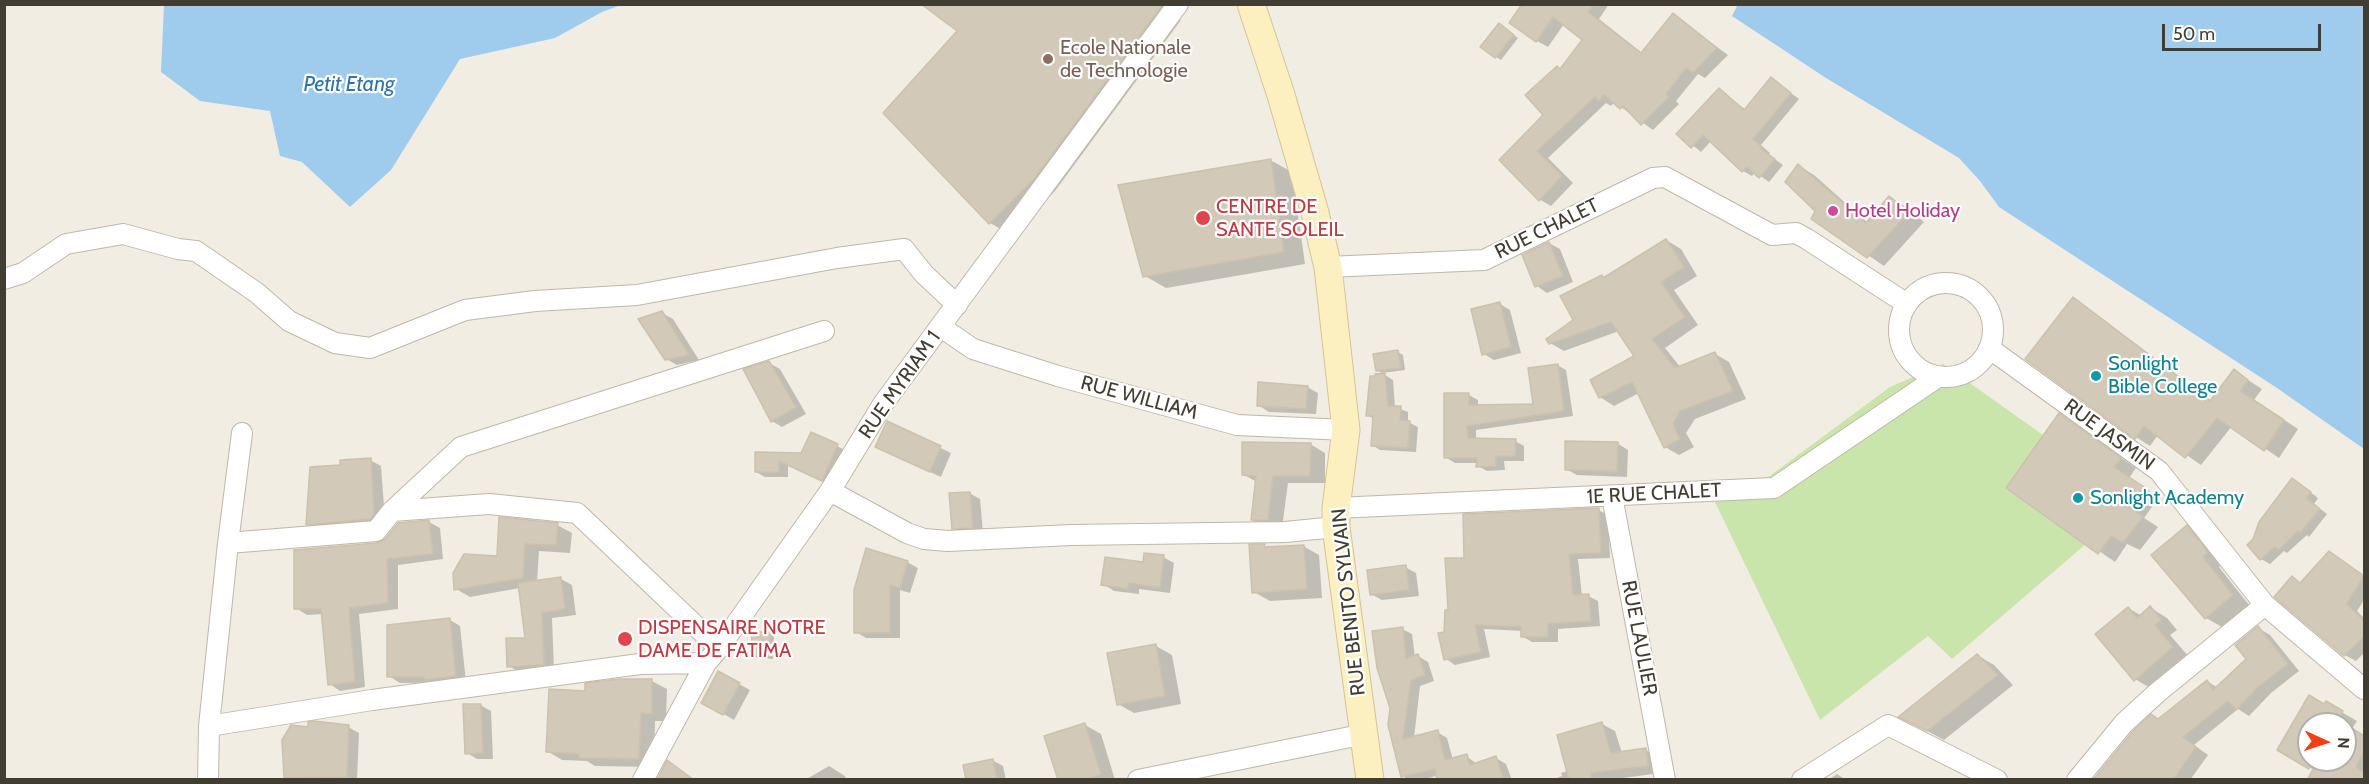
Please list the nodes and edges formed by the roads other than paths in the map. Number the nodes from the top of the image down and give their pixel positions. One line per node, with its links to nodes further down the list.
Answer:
1 (1178, 4): 6 (street, RUE MYRIAM 1)
2 (1251, 4): 3 (main road, RUE BENITO SYLVAIN)
3 (1328, 267): 5 (street, RUE CHALET); 11 (main road, RUE BENITO SYLVAIN)
4 (4, 279): 6 (street)
5 (1907, 303): 9 (street); 10 (street)
6 (957, 305): 7 (street, RUE MYRIAM 1)
7 (941, 327): 11 (street, RUE WILLIAM); 13 (street, RUE MYRIAM 1)
8 (824, 331): 15 (street)
9 (1989, 348): 10 (street); 18 (street, RUE JASMIN)
10 (1938, 377): 14 (street, 1E RUE CHALET)
11 (1346, 430): 16 (main road, RUE BENITO SYLVAIN)
12 (242, 434): 17 (street)
13 (830, 491): 16 (street, 1E RUE CHALET); 19 (street, RUE MYRIAM 1)
14 (1612, 496): 16 (street, 1E RUE CHALET); 28 (street, RUE LAULIER)
15 (392, 511): 17 (street); 19 (street)
16 (1336, 518): 23 (main road, RUE BENITO SYLVAIN)
17 (228, 543): 22 (street)
18 (2265, 605): 21 (street, RUE JASMIN); 31 (street)
19 (720, 648): 20 (street, RUE MYRIAM 1)
20 (706, 663): 22 (street); 25 (street, RUE MYRIAM 1)
21 (2364, 689)
22 (209, 726): 24 (street)
23 (1365, 734): 26 (street); 27 (main road, RUE BENITO SYLVAIN)
24 (208, 780)
25 (642, 780)
26 (1138, 780)
27 (1370, 780)
28 (1665, 780)
29 (1802, 780): 30 (street)
30 (1997, 780)
31 (2077, 780)

